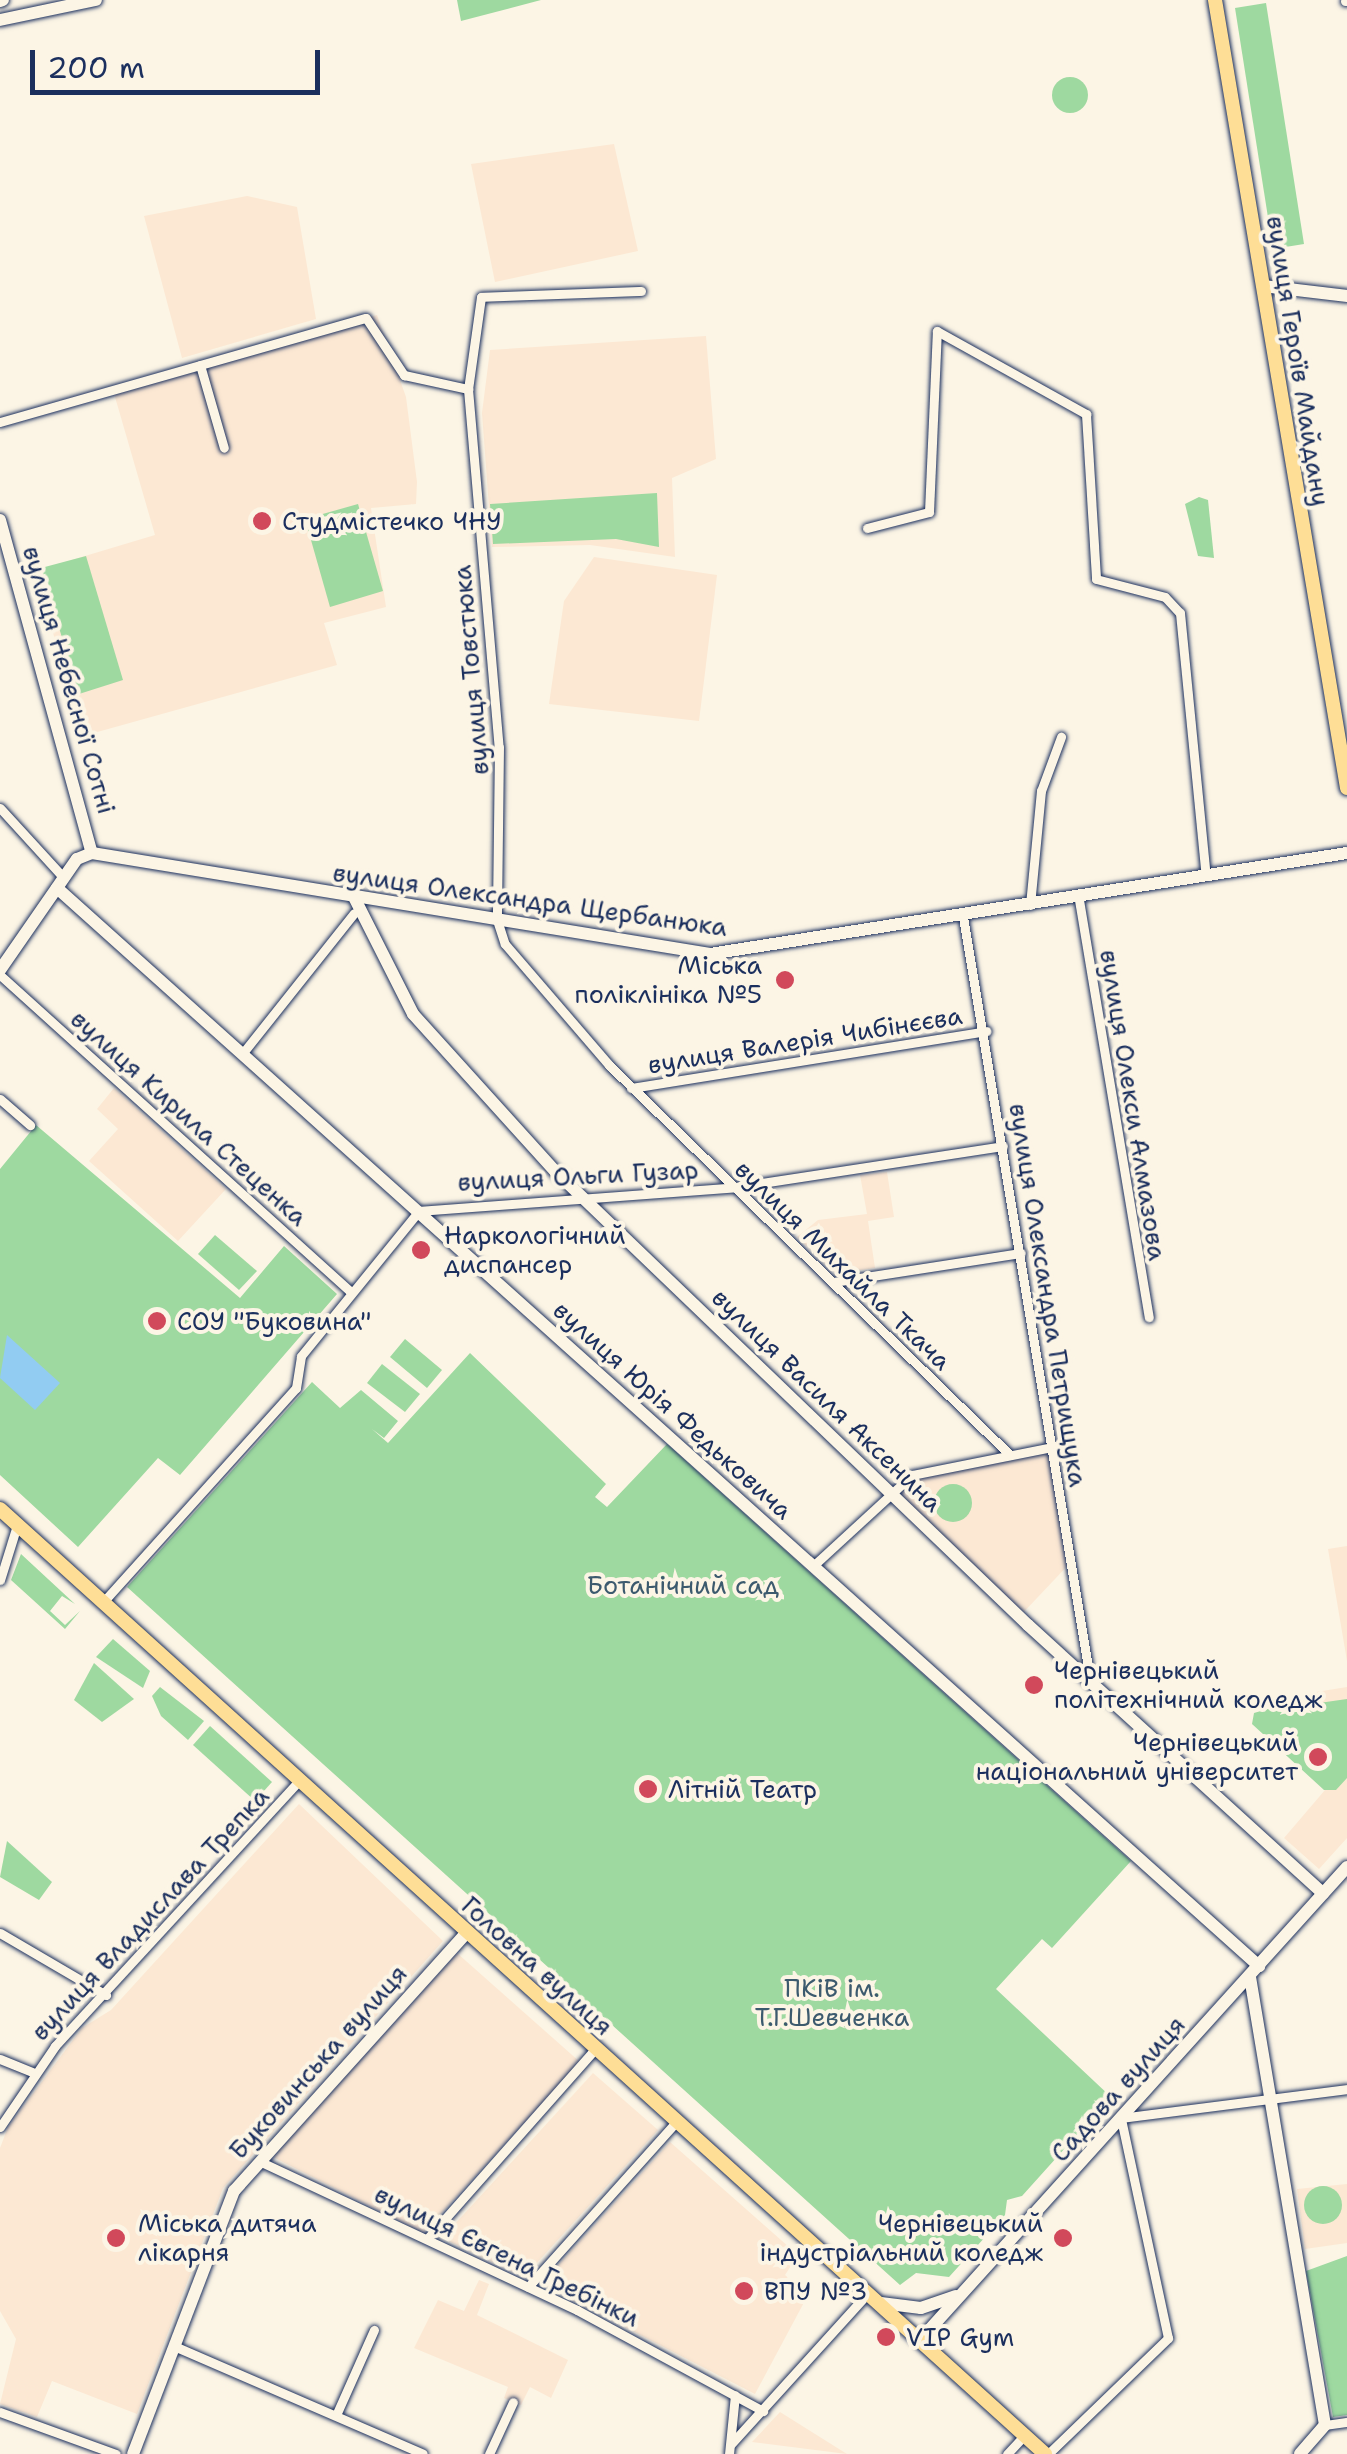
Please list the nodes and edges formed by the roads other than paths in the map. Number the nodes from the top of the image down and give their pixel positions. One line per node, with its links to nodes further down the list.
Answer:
1 (96, 0): 3 (street)
2 (1215, 0): 4 (main road, вулиця Героїв Майдану)
3 (0, 20)
4 (1263, 286): 6 (street); 15 (main road, вулиця Героїв Майдану)
5 (641, 290): 8 (street, вулиця Товстюка)
6 (1347, 296)
7 (200, 365): 8 (street); 9 (street); 10 (street)
8 (468, 388): 26 (street, вулиця Товстюка)
9 (0, 422)
10 (224, 448)
11 (0, 520): 13 (street, вулиця Небесної Сотні)
12 (867, 528): 19 (street)
13 (5, 557): 17 (street, вулиця Небесної Сотні)
14 (1061, 737): 23 (street)
15 (1347, 788)
16 (0, 808): 20 (street)
17 (92, 852): 20 (street); 21 (street, вулиця Олександра Щербанюка)
18 (1347, 853): 19 (street, вулиця Олександра Щербанюка)
19 (1206, 876): 22 (street, вулиця Олександра Щербанюка)
20 (60, 883): 27 (street); 29 (street, вулиця Юрія Федьковича)
21 (354, 897): 24 (street); 26 (street, вулиця Олександра Щербанюка)
22 (1079, 900): 23 (street, вулиця Олександра Щербанюка); 40 (street, вулиця Олекси Алмазова)
23 (1030, 907): 25 (street, вулиця Олександра Щербанюка)
24 (354, 912): 29 (street); 35 (street, вулиця Василя Аксенина)
25 (962, 917): 26 (street, вулиця Олександра Щербанюка); 28 (street, вулиця Олександра Петрищука)
26 (497, 920): 30 (street, вулиця Михайла Ткача)
27 (0, 972): 39 (street, вулиця Кирила Стеценка)
28 (986, 1032): 30 (street, вулиця Валерія Чибінєєва); 33 (street, вулиця Олександра Петрищука)
29 (242, 1054): 36 (street, вулиця Юрія Федьковича)
30 (632, 1088): 34 (street, вулиця Михайла Ткача)
31 (0, 1099): 32 (street)
32 (30, 1125)
33 (1003, 1146): 34 (street, вулиця Ольги Гузар); 37 (street, вулиця Олександра Петрищука)
34 (735, 1187): 35 (street, вулиця Ольги Гузар); 38 (street, вулиця Михайла Ткача)
35 (581, 1196): 36 (street, вулиця Ольги Гузар); 43 (street, вулиця Василя Аксенина)
36 (418, 1211): 39 (street); 46 (street, вулиця Юрія Федьковича)
37 (1021, 1253): 38 (street); 41 (street, вулиця Олександра Петрищука)
38 (833, 1282): 42 (street, вулиця Михайла Ткача)
39 (350, 1291): 48 (street)
40 (1149, 1317)
41 (1052, 1447): 42 (street); 49 (street, вулиця Олександра Петрищука)
42 (1010, 1455): 43 (street)
43 (888, 1489): 46 (street); 49 (street, вулиця Василя Аксенина)
44 (0, 1509): 45 (main road, Головна вулиця)
45 (17, 1525): 47 (street); 48 (main road, Головна вулиця)
46 (813, 1566): 55 (street, вулиця Юрія Федьковича)
47 (0, 1580)
48 (104, 1601): 50 (main road, Головна вулиця)
49 (1090, 1679): 52 (street, вулиця Василя Аксенина)
50 (299, 1781): 54 (main road, Головна вулиця); 56 (street, вулиця Владислава Трепка)
51 (1347, 1867): 52 (street, Садова вулиця)
52 (1323, 1892): 55 (street, Садова вулиця)
53 (0, 1933): 56 (street)
54 (466, 1933): 57 (main road, Головна вулиця); 65 (street, Буковинська вулиця)
55 (1254, 1971): 61 (street); 62 (street, Садова вулиця)
56 (106, 1994): 59 (street, вулиця Владислава Трепка)
57 (596, 2048): 63 (main road, Головна вулиця); 66 (street)
58 (0, 2059): 59 (street)
59 (33, 2072): 64 (street, вулиця Владислава Трепка)
60 (1347, 2089): 61 (street)
61 (1271, 2101): 62 (street); 81 (street)
62 (1121, 2118): 69 (street, Садова вулиця); 89 (street)
63 (676, 2122): 67 (street); 68 (main road, Головна вулиця)
64 (0, 2127)
65 (259, 2160): 66 (street, вулиця Євгена Гребінки); 74 (street, Буковинська вулиця)
66 (426, 2240): 67 (street, вулиця Євгена Гребінки)
67 (528, 2287): 75 (street, вулиця Євгена Гребінки)
68 (868, 2293): 70 (main road, Головна вулиця); 77 (street)
69 (963, 2293): 71 (street); 73 (street, Садова вулиця)
70 (881, 2304): 71 (street); 73 (main road, Головна вулиця)
71 (922, 2308): 73 (street)
72 (374, 2330): 79 (street)
73 (917, 2336): 82 (main road, Головна вулиця)
74 (174, 2346): 79 (street); 85 (street, Буковинська вулиця)
75 (735, 2395): 77 (street, вулиця Євгена Гребінки); 83 (street)
76 (513, 2402): 87 (street)
77 (762, 2411): 83 (street)
78 (0, 2412): 84 (street)
79 (337, 2413): 86 (street)
80 (1347, 2422): 81 (street)
81 (1325, 2425): 90 (street)
82 (1025, 2435): 88 (street); 89 (main road, Головна вулиця)
83 (730, 2449)
84 (116, 2454)
85 (133, 2454)
86 (423, 2454)
87 (489, 2454)
88 (1007, 2454)
89 (1047, 2454)
90 (1300, 2454)

